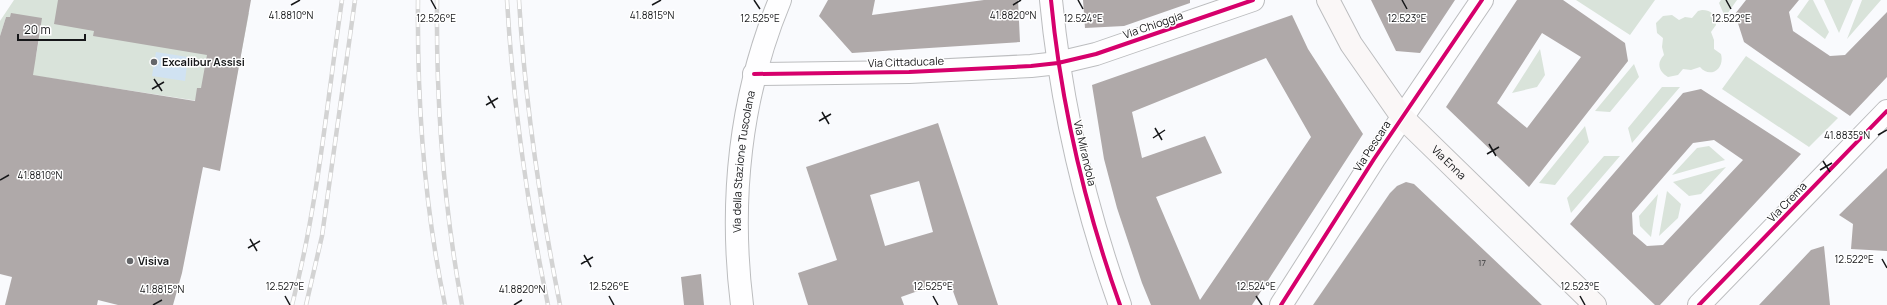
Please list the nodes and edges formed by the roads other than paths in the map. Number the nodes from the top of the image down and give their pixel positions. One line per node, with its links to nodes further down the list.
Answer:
1 (780, 0): 7 (street, Via della Stazione Tuscolana)
2 (1051, 0): 6 (street, Via Mirandola)
3 (1253, 0): 6 (street, Via Chioggia)
4 (1328, 0): 9 (main road, Via Enna)
5 (1482, 0): 9 (street, Via Pescara)
6 (1058, 63): 7 (street, Via Cittaducale); 11 (street, Via Mirandola)
7 (754, 74): 10 (street, Via della Stazione Tuscolana)
8 (1887, 111): 14 (street, Via Crema)
9 (1402, 117): 12 (street, Via Pescara); 13 (main road, Via Enna)
10 (742, 305)
11 (1120, 305)
12 (1281, 305)
13 (1595, 305)
14 (1699, 305)

